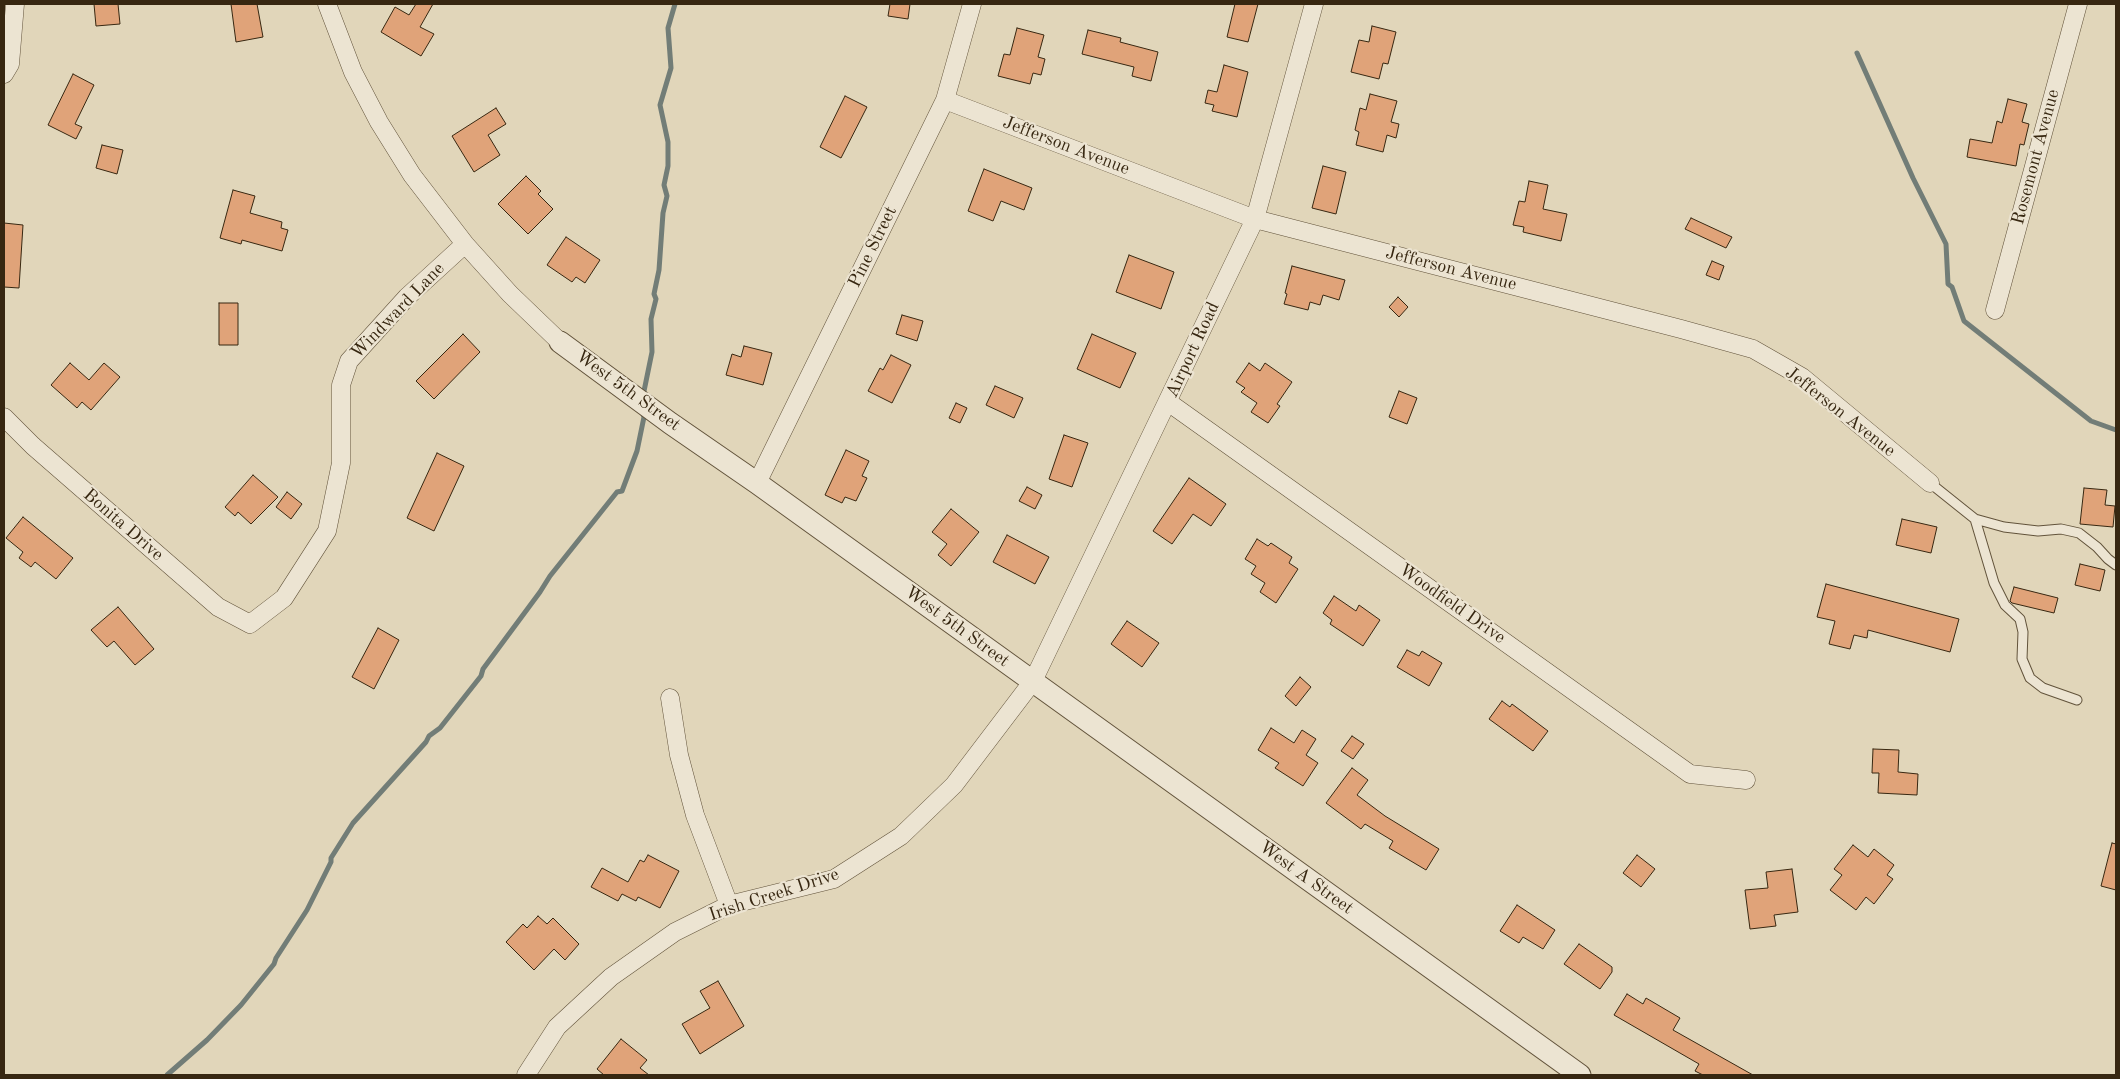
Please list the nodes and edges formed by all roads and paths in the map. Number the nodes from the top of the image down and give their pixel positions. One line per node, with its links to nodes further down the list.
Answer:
1 (15, 4): 8 (street)
2 (327, 4): 7 (street, West 5th Street)
3 (340, 4): 7 (street)
4 (972, 4): 9 (street, Pine Street)
5 (1314, 4): 10 (street, Airport Road)
6 (2078, 4): 12 (street, Rosemont Avenue)
7 (333, 20): 11 (street, West 5th Street)
8 (4, 74)
9 (945, 100): 10 (street, Jefferson Avenue); 16 (street, Pine Street)
10 (1255, 218): 14 (street, Airport Road); 17 (street, Jefferson Avenue)
11 (465, 244): 13 (street, West 5th Street); 20 (street, Windward Lane)
12 (1995, 310)
13 (560, 342): 16 (street, West 5th Street)
14 (1168, 402): 21 (street, Airport Road); 24 (street, Woodfield Drive)
15 (4, 417): 20 (street, Bonita Drive)
16 (757, 483): 21 (street, West 5th Street)
17 (1930, 483): 18 (lane)
18 (1975, 519): 19 (lane); 23 (lane)
19 (2116, 565)
20 (250, 624)
21 (1033, 681): 25 (street, Irish Creek Drive); 27 (street, West A Street)
22 (670, 698): 25 (street)
23 (2078, 700)
24 (1746, 780)
25 (729, 906): 26 (street, Irish Creek Drive)
26 (526, 1075)
27 (1580, 1075)

